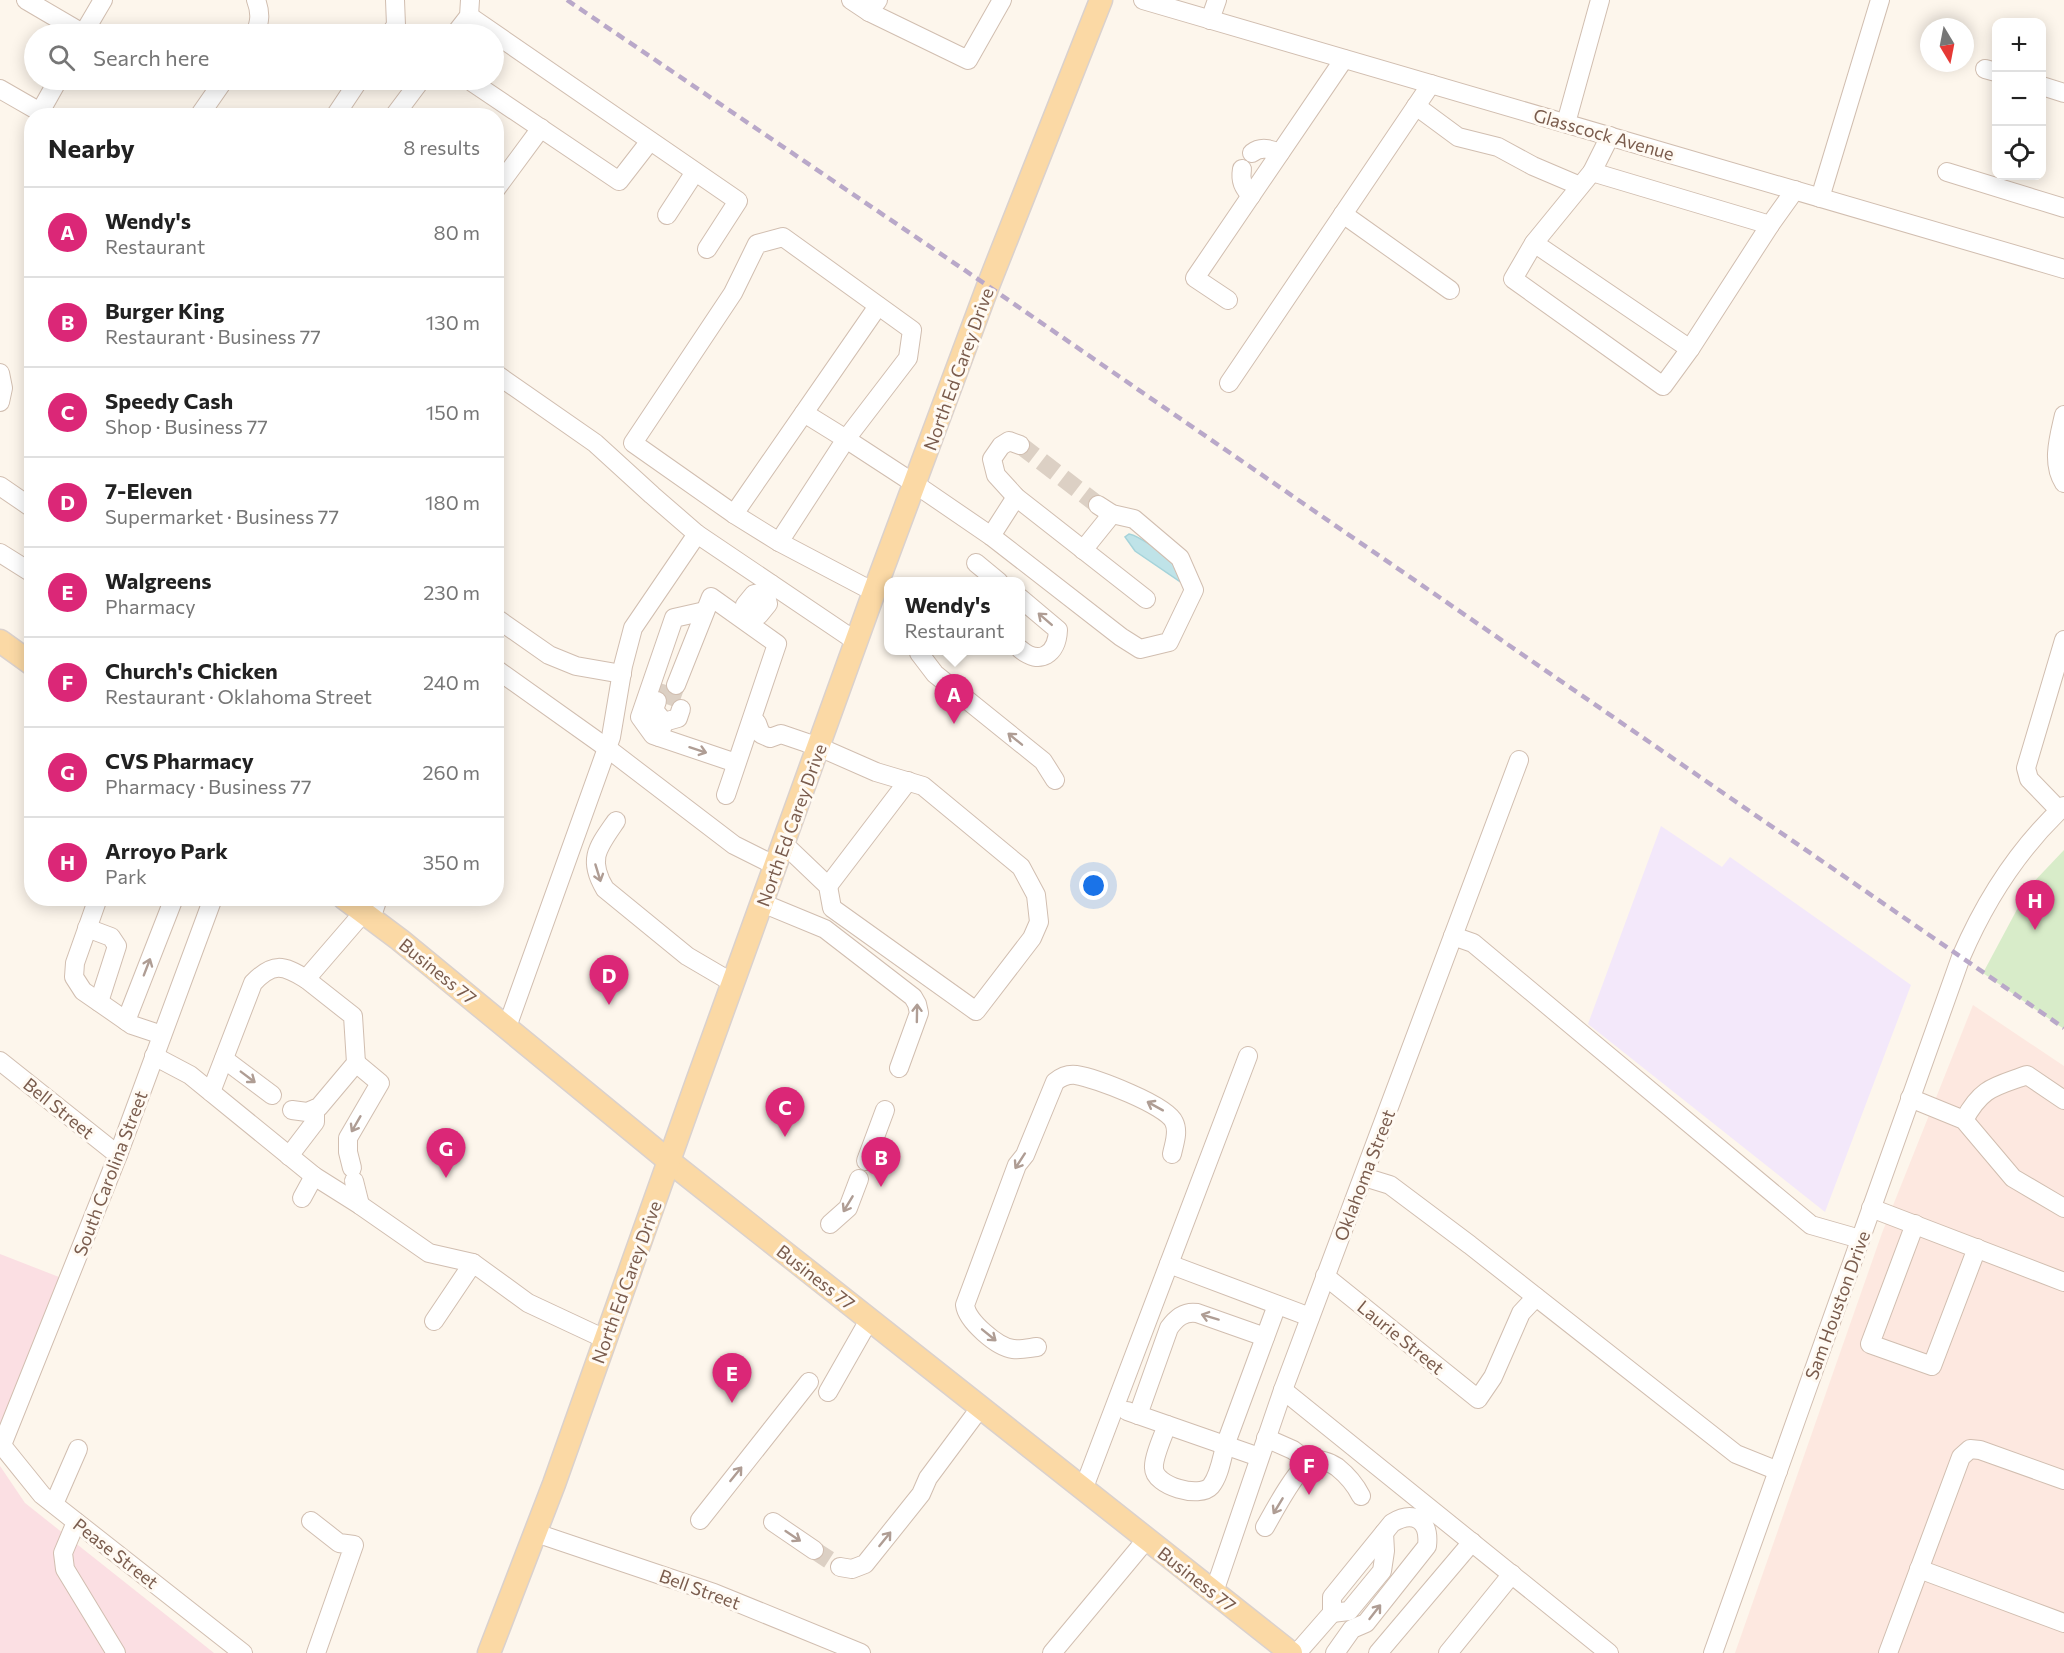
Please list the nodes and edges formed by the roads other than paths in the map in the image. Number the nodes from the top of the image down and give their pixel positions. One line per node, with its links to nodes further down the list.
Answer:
1 (26, 0): 16 (street)
2 (103, 0): 17 (street)
3 (256, 0): 18 (street)
4 (395, 0): 19 (street)
5 (851, 0): 13 (street)
6 (1002, 0): 13 (street)
7 (1101, 0): 74 (main road, North Ed Carey Drive)
8 (1143, 0): 12 (street, Glasscock Avenue)
9 (1217, 0): 15 (street)
10 (1600, 0): 39 (street)
11 (1880, 0): 53 (street)
12 (1178, 5): 15 (street, Glasscock Avenue)
13 (873, 6)
14 (470, 8): 20 (street); 21 (street)
15 (1210, 20): 23 (street, Glasscock Avenue)
16 (67, 24)
17 (90, 24)
18 (259, 24)
19 (396, 24)
20 (461, 24)
21 (492, 24)
22 (504, 33): 42 (street)
23 (1344, 58): 24 (street, Glasscock Avenue); 44 (street)
24 (1431, 84): 33 (street); 39 (street, Glasscock Avenue)
25 (2046, 87): 32 (street)
26 (0, 89): 34 (street)
27 (54, 90): 35 (street)
28 (217, 90): 36 (street)
29 (352, 90): 37 (street)
30 (414, 90): 38 (street)
31 (484, 90): 40 (street)
32 (2064, 93)
33 (1416, 106): 50 (street); 55 (street)
34 (33, 108)
35 (46, 108)
36 (205, 108)
37 (340, 108)
38 (400, 108)
39 (1566, 123): 41 (street, Glasscock Avenue)
40 (541, 128): 42 (street); 49 (street)
41 (1610, 136): 47 (street); 51 (street, Glasscock Avenue)
42 (650, 141): 46 (street)
43 (1252, 153): 44 (street)
44 (1280, 153): 52 (street)
45 (1242, 170): 52 (street)
46 (695, 172): 56 (street); 59 (street)
47 (1592, 172): 50 (street); 57 (street)
48 (1947, 172): 54 (street)
49 (504, 181)
50 (1580, 186): 58 (street)
51 (1795, 190): 53 (street, Glasscock Avenue); 57 (street)
52 (1251, 195): 62 (street)
53 (1820, 198): 60 (street, Glasscock Avenue)
54 (2064, 208)
55 (1343, 214): 61 (street); 67 (street)
56 (667, 215)
57 (1770, 225): 64 (street)
58 (1534, 243): 64 (street); 64 (street)
59 (707, 249)
60 (2063, 266)
61 (1450, 290)
62 (1228, 300)
63 (878, 306): 69 (street); 71 (street); 78 (street)
64 (1690, 349)
65 (0, 373): 68 (street)
66 (504, 380): 79 (street)
67 (1229, 382)
68 (0, 402)
69 (804, 413): 71 (street); 78 (street)
70 (2064, 415): 73 (street)
71 (846, 439): 74 (street); 81 (street)
72 (1020, 445): 76 (street)
73 (2064, 483)
74 (915, 484): 80 (street); 88 (main road, North Ed Carey Drive)
75 (0, 486): 77 (street)
76 (1016, 497): 80 (street); 82 (street)
77 (24, 502)
78 (735, 514): 81 (street)
79 (698, 534): 87 (street); 101 (street)
80 (991, 536): 82 (street)
81 (779, 542): 88 (street)
82 (1083, 550): 89 (street)
83 (0, 553): 85 (street)
84 (976, 563): 86 (street)
85 (24, 568)
86 (993, 577)
87 (768, 588): 92 (street); 95 (street)
88 (874, 592): 95 (main road, North Ed Carey Drive)
89 (1146, 599)
90 (1025, 602): 97 (street, one-way to 90)
91 (704, 613): 92 (street); 102 (street); 107 (street, one-way to 107)
92 (746, 616): 103 (street)
93 (504, 624): 101 (street)
94 (2064, 640): 111 (street)
95 (857, 642): 104 (main road, North Ed Carey Drive)
96 (3, 649): 99 (main road)
97 (1025, 652)
98 (921, 655): 108 (street, one-way to 98)
99 (24, 658)
100 (504, 674): 105 (street)
101 (622, 674): 105 (street)
102 (675, 685)
103 (754, 721): 104 (street); 107 (street)
104 (819, 747): 109 (street); 113 (main road, North Ed Carey Drive)
105 (607, 748): 114 (street); 127 (street)
106 (1519, 759): 122 (street, Oklahoma Street)
107 (736, 763): 110 (street)
108 (1055, 780)
109 (908, 781): 115 (street); 115 (street)
110 (726, 795)
111 (2062, 808): 137 (street, Sam Houston Drive)
112 (616, 821): 124 (street, one-way to 124)
113 (784, 844): 114 (main road, North Ed Carey Drive); 115 (street)
114 (776, 866): 116 (main road, North Ed Carey Drive)
115 (828, 886)
116 (762, 903): 124 (main road, North Ed Carey Drive); 134 (street, one-way to 116)
117 (95, 906): 121 (street)
118 (171, 906): 126 (street, one-way to 118)
119 (210, 906): 128 (street, South Carolina Street)
120 (371, 910): 123 (street); 127 (main road, Business 77)
121 (87, 928): 125 (street); 125 (street)
122 (1453, 936): 149 (street, Oklahoma Street); 157 (street)
123 (306, 979): 131 (street); 133 (street)
124 (733, 983): 146 (main road, North Ed Carey Drive)
125 (99, 1002): 126 (street)
126 (126, 1021): 128 (street)
127 (507, 1027): 146 (main road, Business 77)
128 (162, 1035): 129 (street, South Carolina Street)
129 (154, 1056): 135 (street); 144 (street, South Carolina Street)
130 (1248, 1056): 160 (street)
131 (224, 1059): 135 (street); 136 (street, one-way to 136)
132 (0, 1061): 144 (street, Bell Street)
133 (356, 1063): 139 (street); 152 (street, one-way to 152)
134 (899, 1068)
135 (211, 1092): 145 (street)
136 (272, 1095)
137 (1910, 1098): 142 (street); 153 (street, Sam Houston Drive)
138 (2064, 1100): 142 (street)
139 (315, 1109): 140 (street); 145 (street)
140 (292, 1110)
141 (885, 1110): 147 (street)
142 (1964, 1120): 154 (street)
143 (1172, 1154): 170 (street, one-way to 170)
144 (118, 1155): 179 (street, South Carolina Street)
145 (289, 1156): 148 (street)
146 (669, 1161): 166 (main road, Business 77); 169 (main road, North Ed Carey Drive)
147 (866, 1161)
148 (314, 1176): 151 (street); 152 (street)
149 (1364, 1177): 161 (street, Oklahoma Street); 163 (street)
150 (859, 1179): 155 (street, one-way to 155)
151 (302, 1198)
152 (360, 1204): 159 (street)
153 (1871, 1208): 156 (street); 157 (street, Sam Houston Drive)
154 (2064, 1208)
155 (830, 1224)
156 (1915, 1224): 158 (street); 158 (street)
157 (1860, 1239): 184 (street, Sam Houston Drive)
158 (1977, 1248): 162 (street)
159 (473, 1263): 167 (street); 169 (street)
160 (1169, 1264): 164 (street); 174 (street)
161 (1325, 1276): 163 (street, Laurie Street); 165 (street, Oklahoma Street)
162 (2064, 1282)
163 (1536, 1297): 184 (street)
164 (1277, 1305): 165 (street); 168 (street)
165 (1310, 1317): 172 (street, Oklahoma Street)
166 (869, 1320): 173 (street); 175 (main road, Business 77)
167 (434, 1321)
168 (1265, 1337): 176 (street, one-way to 176); 180 (street)
169 (605, 1339): 194 (main road, North Ed Carey Drive)
170 (1037, 1347)
171 (809, 1382): 189 (street, one-way to 171)
172 (1283, 1390): 178 (street, Oklahoma Street); 196 (street)
173 (828, 1392)
174 (1114, 1407): 176 (street); 186 (street)
175 (980, 1408): 186 (main road, Business 77); 198 (street, one-way to 175)
176 (1138, 1414): 177 (street)
177 (1167, 1425): 180 (street); 180 (street)
178 (1266, 1438): 182 (street, Oklahoma Street); 183 (street)
179 (1, 1444): 188 (street, Pease Street)
180 (1225, 1445): 182 (street)
181 (78, 1449): 188 (street)
182 (1259, 1457): 201 (street, Oklahoma Street)
183 (1309, 1462): 187 (street); 193 (street, one-way to 193)
184 (1778, 1471): 218 (street, Sam Houston Drive)
185 (2064, 1480): 199 (street)
186 (1083, 1490): 195 (main road, Business 77)
187 (1361, 1496)
188 (54, 1504): 191 (street, Pease Street)
189 (700, 1520)
190 (311, 1521): 208 (street)
191 (76, 1522): 206 (street, Pease Street); 207 (street)
192 (773, 1522): 197 (street, one-way to 197)
193 (1265, 1527)
194 (536, 1533): 209 (main road, North Ed Carey Drive); 210 (street, Bell Street)
195 (1146, 1540): 201 (main road, Business 77); 211 (street)
196 (1472, 1542): 200 (street); 215 (street)
197 (814, 1550)
198 (840, 1567)
199 (1919, 1569): 203 (street); 219 (street)
200 (1512, 1574): 205 (street); 216 (street)
201 (1214, 1592): 212 (main road, Business 77)
202 (1332, 1613): 204 (street); 204 (street, one-way to 202); 213 (street)
203 (2064, 1623)
204 (1352, 1629): 214 (street)
205 (1587, 1646): 217 (street)
206 (238, 1652)
207 (116, 1653)
208 (316, 1653)
209 (489, 1653)
210 (861, 1653)
211 (1052, 1653)
212 (1291, 1653)
213 (1297, 1653)
214 (1335, 1653)
215 (1378, 1653)
216 (1448, 1653)
217 (1609, 1653)
218 (1713, 1653)
219 (1888, 1653)

